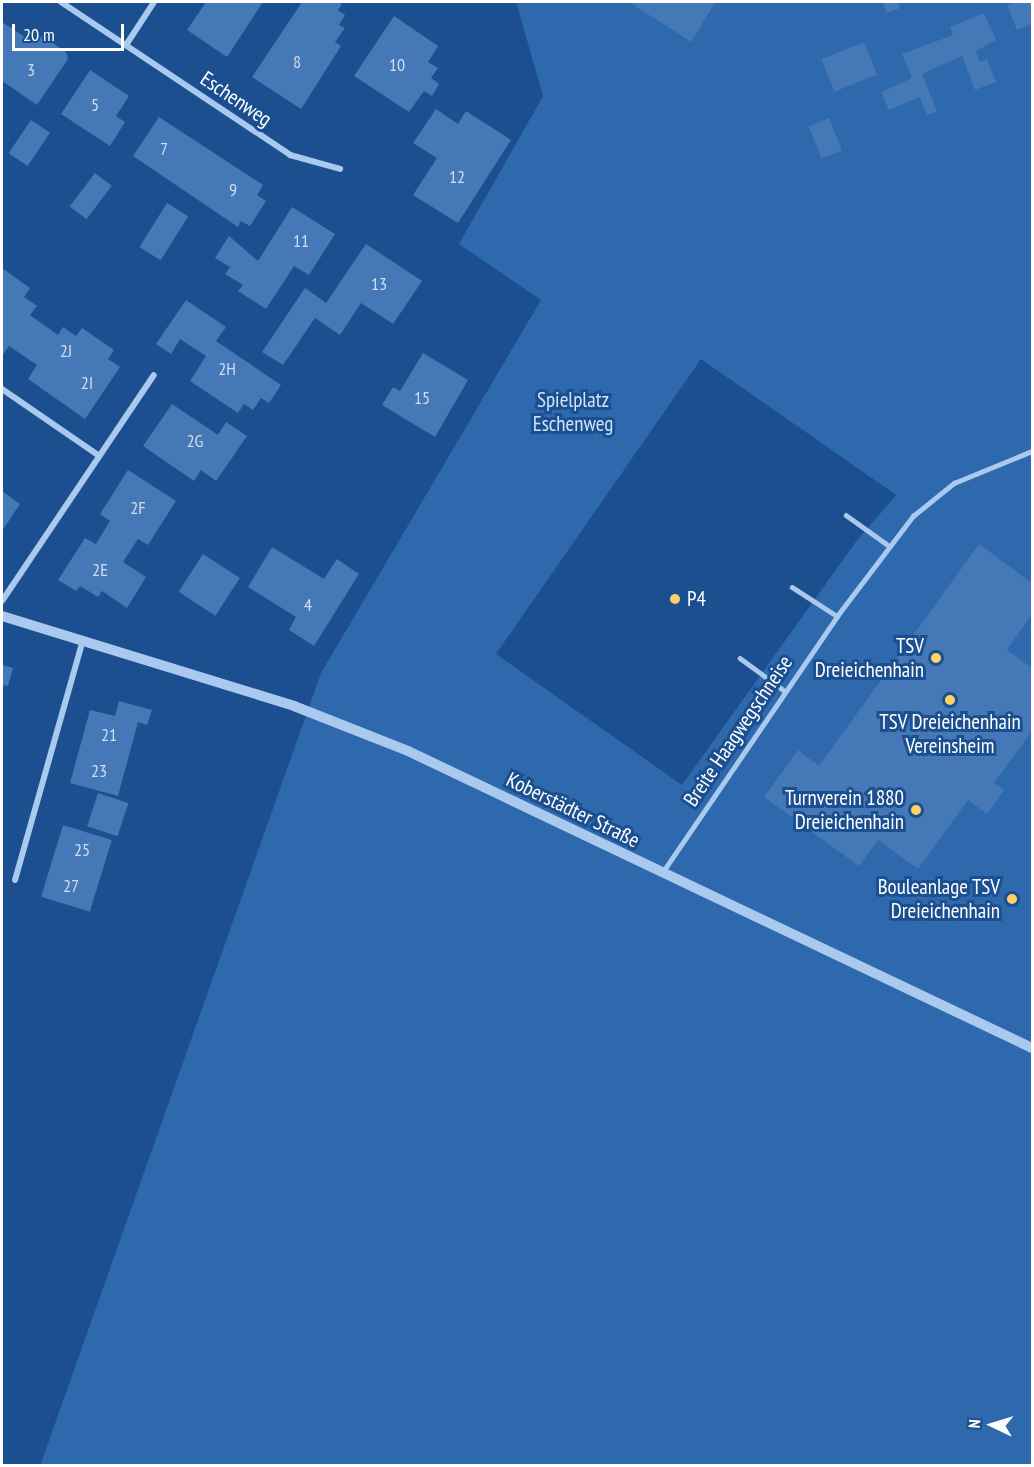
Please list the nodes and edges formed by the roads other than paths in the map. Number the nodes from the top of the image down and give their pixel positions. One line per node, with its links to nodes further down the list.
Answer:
1 (61, 2): 3 (street, Eschenweg)
2 (154, 2): 3 (street)
3 (126, 45): 4 (street, Eschenweg)
4 (340, 170)
5 (154, 375): 8 (street)
6 (2, 389): 8 (street)
7 (1032, 451): 10 (lane, Breite Haagwegschneise)
8 (98, 455): 12 (street)
9 (846, 515): 10 (lane)
10 (888, 544): 14 (lane, Breite Haagwegschneise)
11 (792, 587): 14 (lane)
12 (2, 601)
13 (2, 616): 15 (street, Koberstädter Straße)
14 (837, 616): 17 (lane, Breite Haagwegschneise)
15 (83, 638): 18 (street, Koberstädter Straße); 19 (street)
16 (740, 658): 17 (lane)
17 (785, 691): 18 (lane, Breite Haagwegschneise)
18 (661, 875): 20 (street, Koberstädter Straße)
19 (15, 880)
20 (1032, 1048)

